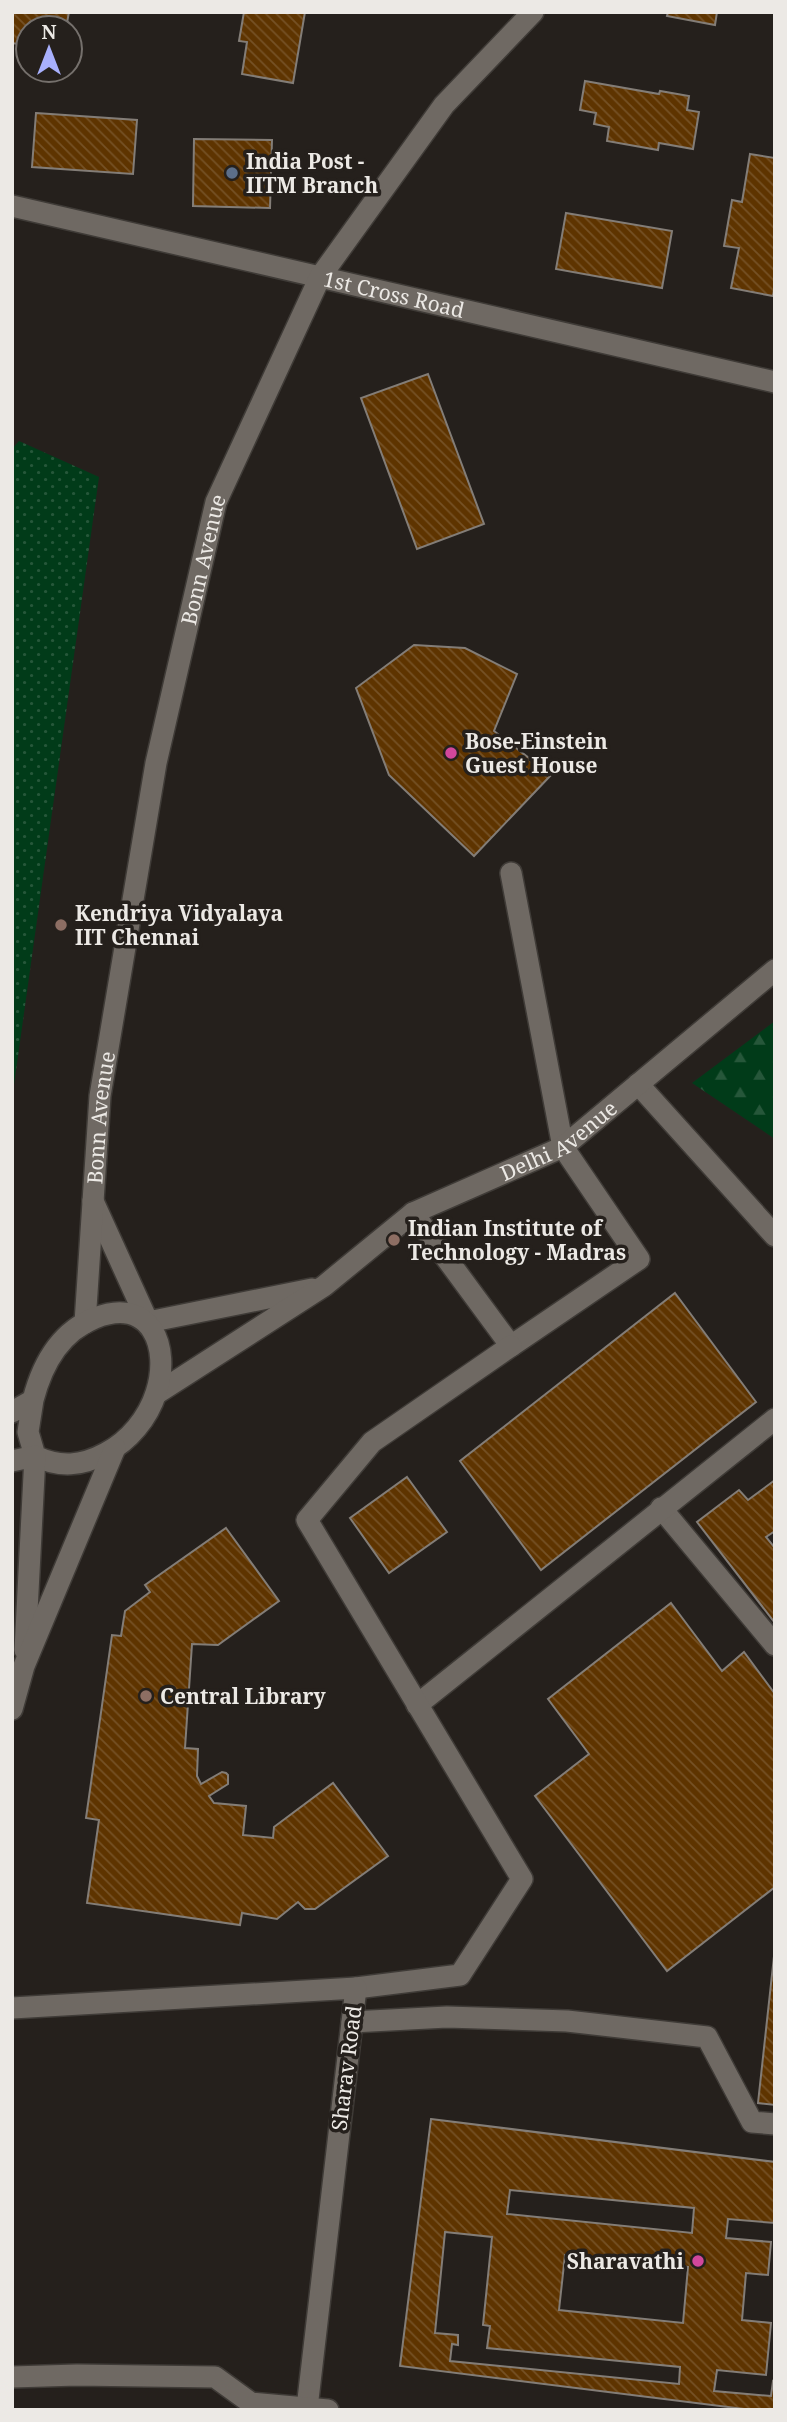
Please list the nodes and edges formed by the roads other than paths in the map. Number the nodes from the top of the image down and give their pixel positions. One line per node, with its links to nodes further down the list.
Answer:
1 (533, 12): 3 (street, Bonn Avenue)
2 (12, 206): 3 (street, 1st Cross Road)
3 (320, 277): 4 (street, 1st Cross Road); 9 (street, Bonn Avenue)
4 (775, 382)
5 (511, 873): 8 (street)
6 (775, 970): 7 (street, Delhi Avenue)
7 (638, 1084): 8 (street, Delhi Avenue); 11 (street)
8 (563, 1147): 10 (street, Delhi Avenue); 15 (street)
9 (92, 1198): 13 (street); 14 (street, Bonn Avenue)
10 (414, 1213): 12 (street, Delhi Avenue); 15 (street)
11 (775, 1236)
12 (324, 1286): 13 (street); 16 (street, Delhi Avenue)
13 (148, 1322): 14 (street); 16 (street)
14 (85, 1323): 17 (street)
15 (511, 1346): 26 (street)
16 (156, 1394): 20 (street)
17 (33, 1400): 18 (street); 21 (street)
18 (12, 1412)
19 (775, 1419): 23 (street)
20 (115, 1448): 21 (street); 25 (street)
21 (35, 1456): 22 (street); 25 (street)
22 (12, 1461)
23 (661, 1508): 24 (street); 26 (street)
24 (775, 1645)
25 (24, 1666): 27 (street)
26 (418, 1705): 28 (street)
27 (12, 1709)
28 (356, 1987): 29 (street, Sharav Road); 30 (street, Sharav Road)
29 (12, 2008)
30 (352, 2022): 31 (street); 34 (street, Sharav Road)
31 (775, 2124)
32 (12, 2376): 33 (street)
33 (252, 2406): 34 (street)
34 (317, 2409)

